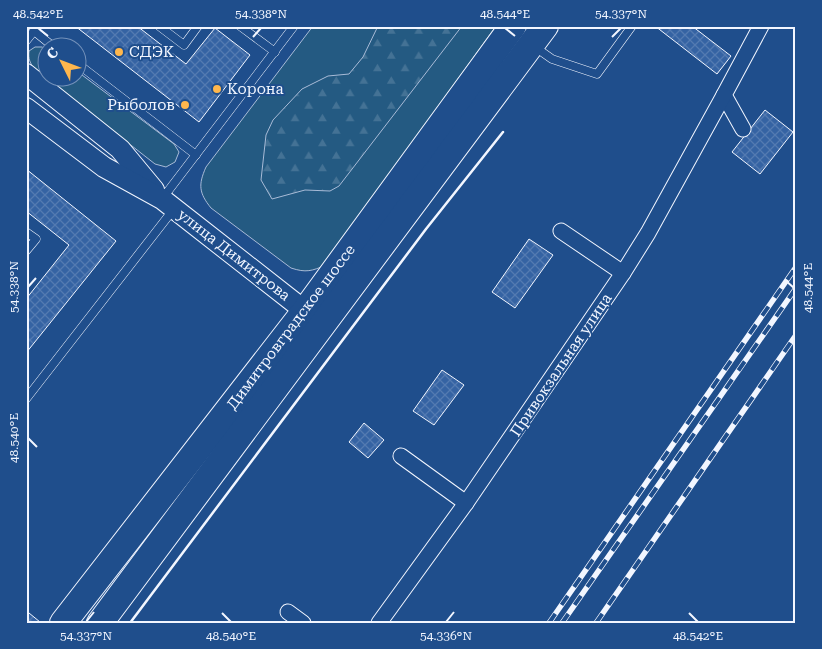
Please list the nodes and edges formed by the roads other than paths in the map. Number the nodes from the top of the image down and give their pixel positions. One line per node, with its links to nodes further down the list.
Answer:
1 (159, 26): 2 (lane)
2 (198, 26)
3 (240, 26): 12 (lane)
4 (294, 26): 12 (lane)
5 (513, 26): 24 (highway, Димитровградское шоссе)
6 (632, 26): 9 (lane)
7 (761, 26): 15 (street, Привокзальная улица)
8 (36, 29): 10 (lane); 11 (lane)
9 (538, 35): 24 (highway, Димитровградское шоссе)
10 (45, 38)
11 (26, 41)
12 (275, 52): 18 (lane)
13 (88, 72): 18 (lane)
14 (26, 74): 19 (main road, улица Димитрова)
15 (724, 95): 17 (street); 23 (street, Привокзальная улица)
16 (26, 108): 19 (main road, улица Димитрова)
17 (743, 130)
18 (196, 155): 19 (lane)
19 (168, 204): 24 (main road, улица Димитрова); 25 (lane)
20 (561, 231): 23 (street)
21 (26, 232): 22 (lane)
22 (26, 251)
23 (623, 273): 27 (street, Привокзальная улица)
24 (314, 317): 29 (highway, Димитровградское шоссе); 30 (highway, Димитровградское шоссе)
25 (26, 398)
26 (401, 456): 27 (street)
27 (466, 504): 32 (street, Привокзальная улица)
28 (288, 612): 31 (street)
29 (63, 623)
30 (100, 623)
31 (303, 623)
32 (379, 623)

